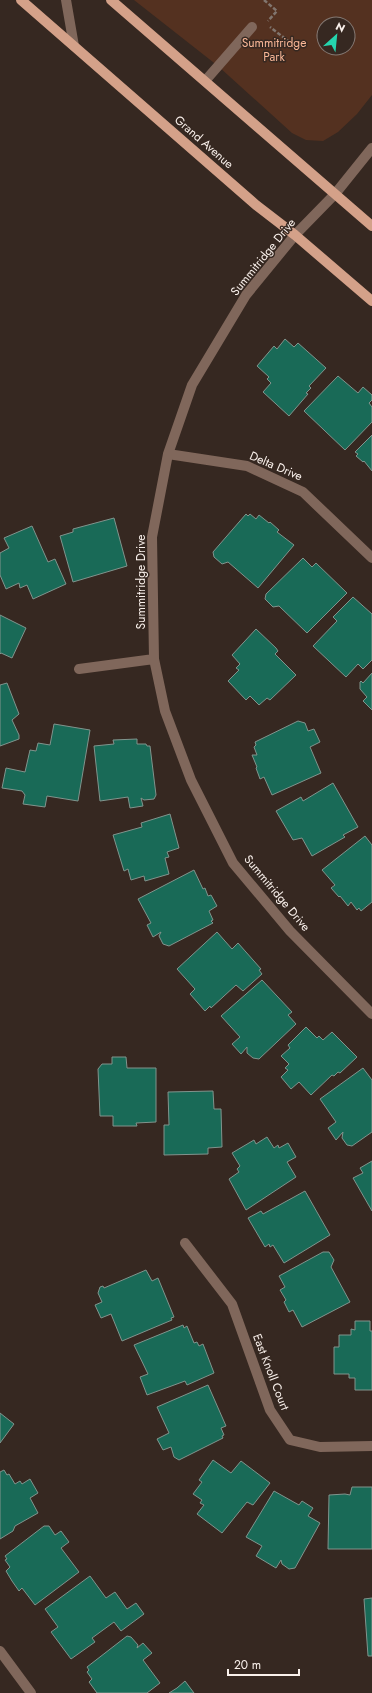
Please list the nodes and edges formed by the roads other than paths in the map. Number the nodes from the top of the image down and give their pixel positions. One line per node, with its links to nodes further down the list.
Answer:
1 (21, 0): 5 (main road, Grand Avenue)
2 (66, 0): 5 (street)
3 (112, 0): 6 (main road)
4 (252, 27): 6 (street)
5 (74, 46): 10 (main road, Grand Avenue)
6 (205, 81): 8 (main road)
7 (372, 148): 8 (street, Summitridge Drive)
8 (335, 194): 9 (main road); 10 (street, Summitridge Drive)
9 (372, 226)
10 (295, 235): 11 (main road, Grand Avenue); 12 (street, Summitridge Drive)
11 (372, 301)
12 (168, 454): 13 (street, Delta Drive); 14 (street, Summitridge Drive)
13 (372, 558)
14 (154, 659): 15 (street); 16 (street, Summitridge Drive)
15 (79, 669)
16 (372, 1014)
17 (186, 1243): 18 (street, East Knoll Court)
18 (372, 1446)
19 (0, 1651): 20 (street)
20 (31, 1693)

